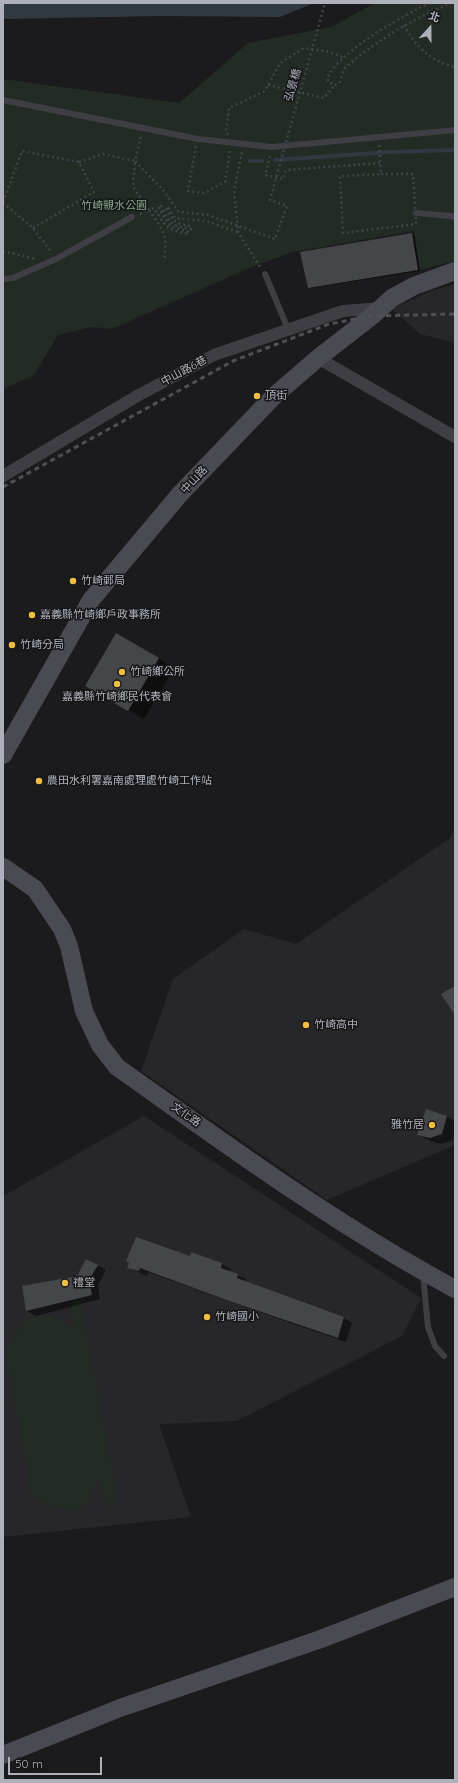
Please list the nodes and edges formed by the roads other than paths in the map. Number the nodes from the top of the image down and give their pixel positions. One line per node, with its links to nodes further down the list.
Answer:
1 (3, 100): 2 (lane)
2 (455, 130)
3 (416, 213): 5 (lane)
4 (132, 217): 8 (lane)
5 (455, 218)
6 (455, 271): 9 (street, 中山路)
7 (265, 274): 10 (lane)
8 (3, 279)
9 (382, 308): 10 (street, 中山路6巷); 11 (street, 中山路)
10 (288, 329): 13 (street, 中山路6巷)
11 (318, 358): 12 (street); 14 (street, 中山路)
12 (455, 438)
13 (3, 476)
14 (3, 756)
15 (3, 867): 16 (street, 文化路)
16 (422, 1272): 17 (street, 文化路); 18 (lane)
17 (455, 1289)
18 (444, 1356)
19 (455, 1587): 20 (street)
20 (3, 1755)

